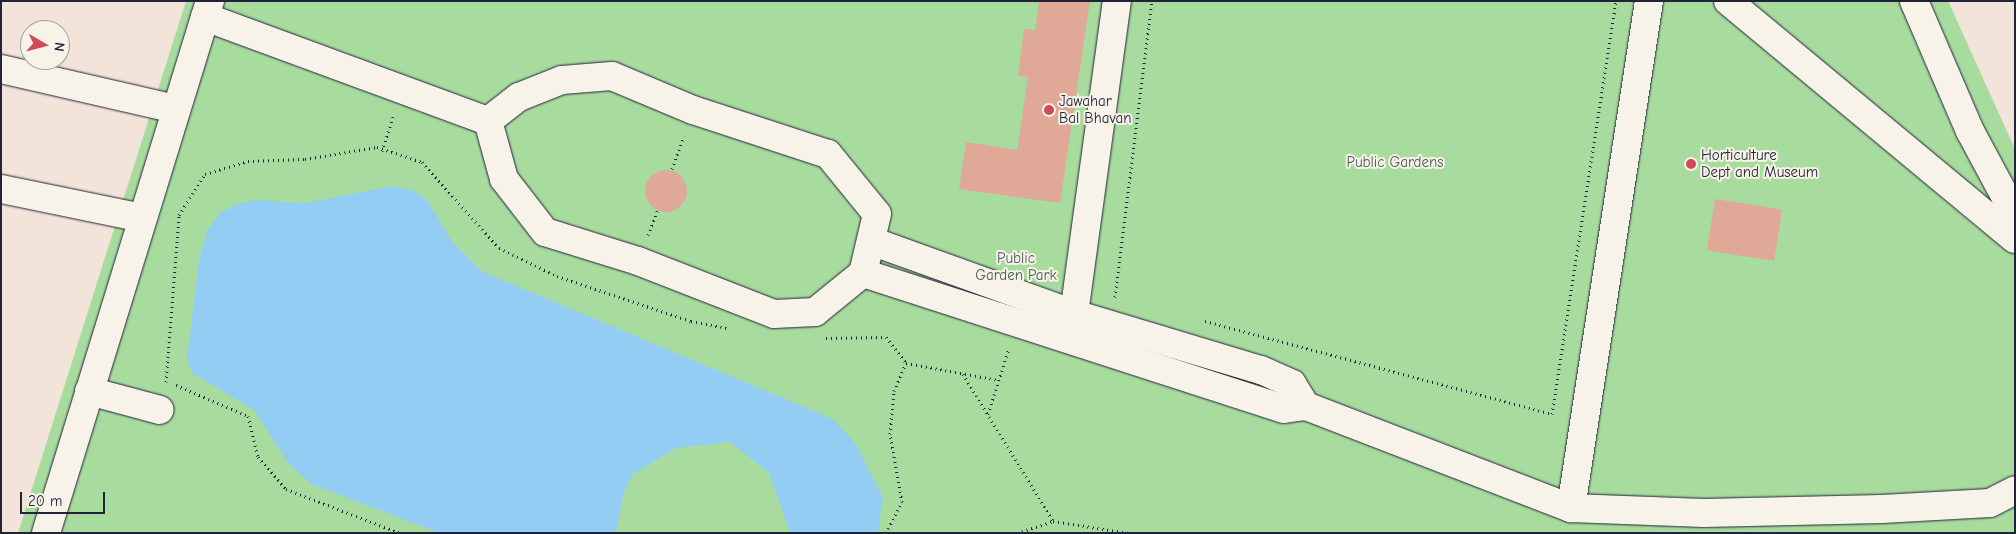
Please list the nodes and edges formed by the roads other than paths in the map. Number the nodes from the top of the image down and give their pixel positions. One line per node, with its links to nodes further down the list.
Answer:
1 (1117, 1): 15 (lane)
2 (1649, 1): 20 (lane)
3 (1728, 1): 12 (lane)
4 (1914, 1): 10 (lane)
5 (207, 9): 7 (lane); 8 (lane)
6 (1, 69): 7 (lane)
7 (175, 109): 11 (lane)
8 (488, 121): 13 (lane); 14 (lane)
9 (1, 190): 11 (lane)
10 (2015, 215)
11 (142, 218): 16 (lane)
12 (2015, 239)
13 (874, 242): 14 (lane); 15 (lane)
14 (863, 273): 17 (lane)
15 (1074, 314): 17 (lane)
16 (89, 391): 18 (lane); 21 (lane)
17 (1306, 406): 20 (lane)
18 (160, 410)
19 (2015, 490): 20 (lane)
20 (1571, 508)
21 (46, 533)

